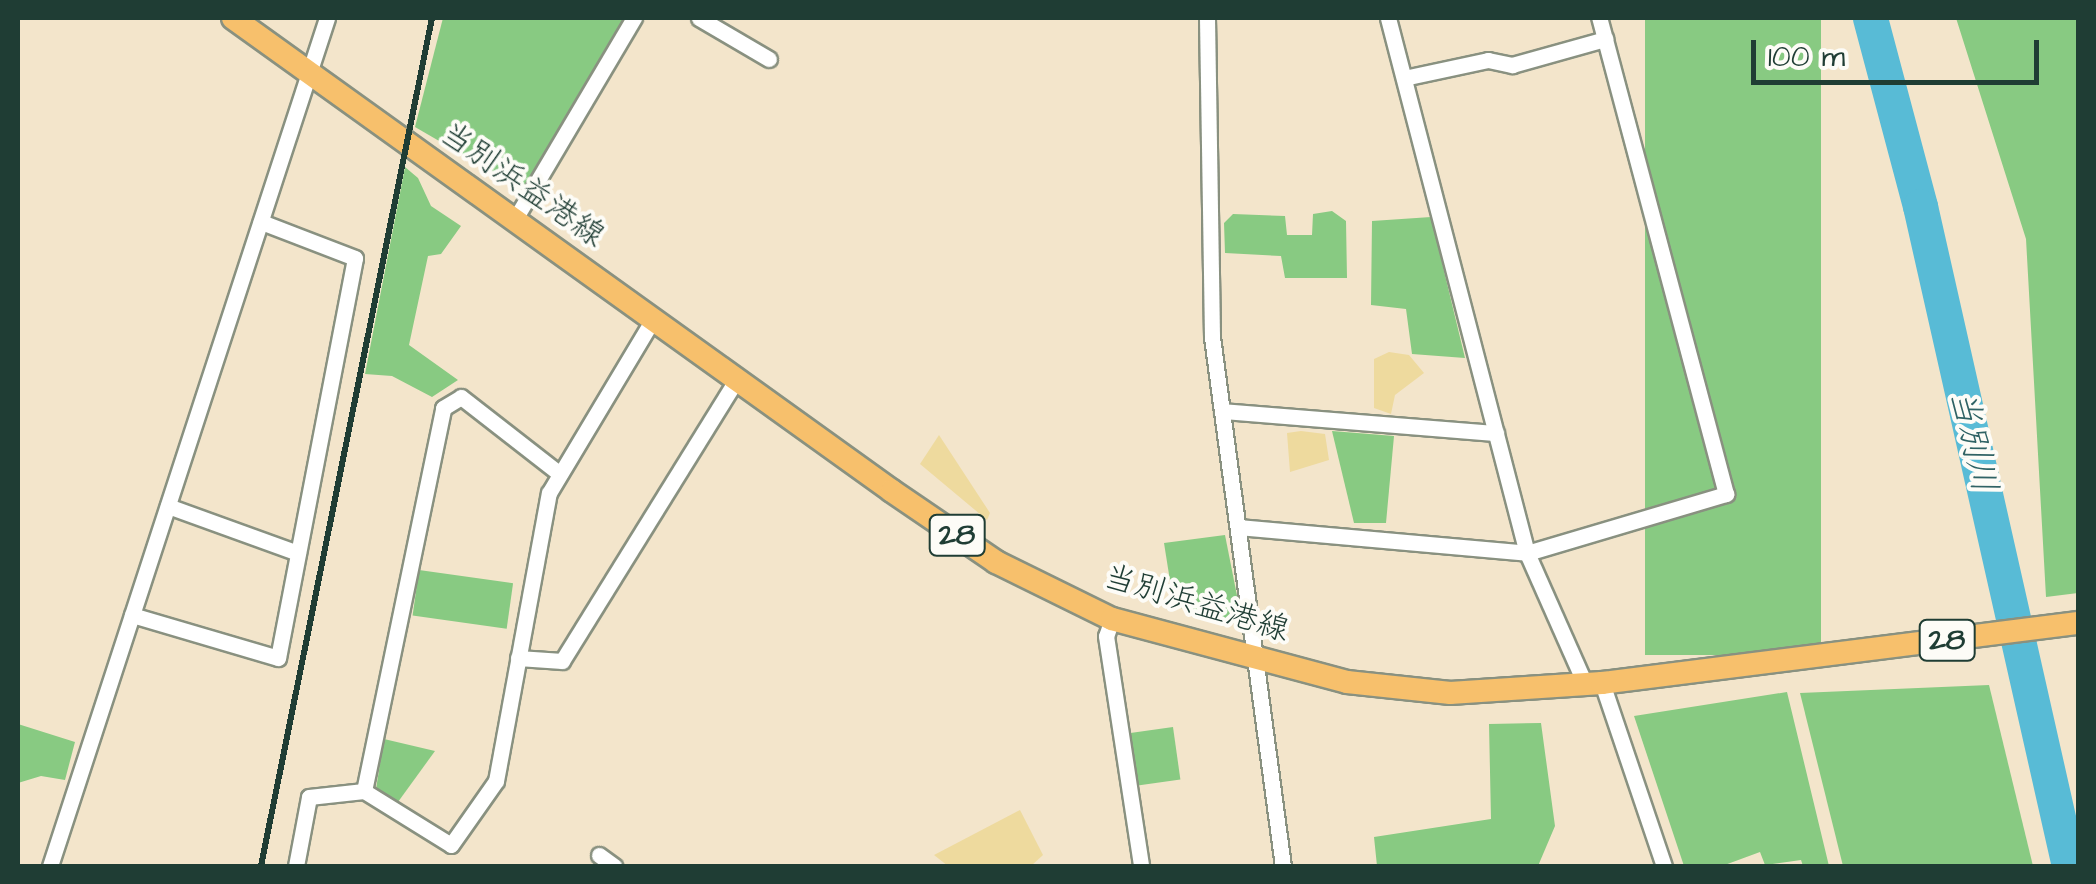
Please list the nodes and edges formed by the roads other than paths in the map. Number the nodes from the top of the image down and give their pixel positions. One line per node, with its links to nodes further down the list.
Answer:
1 (233, 18): 10 (main road, 当別浜益港線 / 28)
2 (327, 18): 10 (street)
3 (634, 18): 12 (street)
4 (699, 18): 9 (street)
5 (1207, 18): 16 (street)
6 (1388, 18): 11 (street)
7 (1598, 18): 8 (street)
8 (1605, 39): 11 (street); 22 (street)
9 (769, 59)
10 (309, 72): 12 (main road, 当別浜益港線 / 28); 13 (street)
11 (1404, 78): 17 (street)
12 (515, 220): 14 (main road, 当別浜益港線 / 28)
13 (261, 222): 19 (street); 21 (street)
14 (653, 319): 15 (main road, 当別浜益港線 / 28); 18 (street)
15 (737, 380): 24 (main road, 当別浜益港線 / 28); 27 (street)
16 (1222, 411): 17 (street); 20 (street)
17 (1496, 433): 22 (street)
18 (560, 474): 27 (street); 29 (street)
19 (168, 506): 21 (street); 23 (street)
20 (1238, 526): 22 (street); 26 (street)
21 (298, 553): 23 (street)
22 (1527, 553): 28 (street)
23 (132, 616): 31 (street)
24 (1112, 619): 26 (main road, 当別浜益港線 / 28); 34 (street)
25 (2078, 623): 28 (main road, 当別浜益港線 / 28)
26 (1255, 656): 28 (main road, 当別浜益港線 / 28); 35 (street)
27 (518, 658): 29 (street)
28 (1593, 683): 36 (street)
29 (364, 791): 32 (street)
30 (599, 855): 33 (street)
31 (50, 866)
32 (296, 866)
33 (614, 866)
34 (1141, 866)
35 (1283, 866)
36 (1664, 866)

